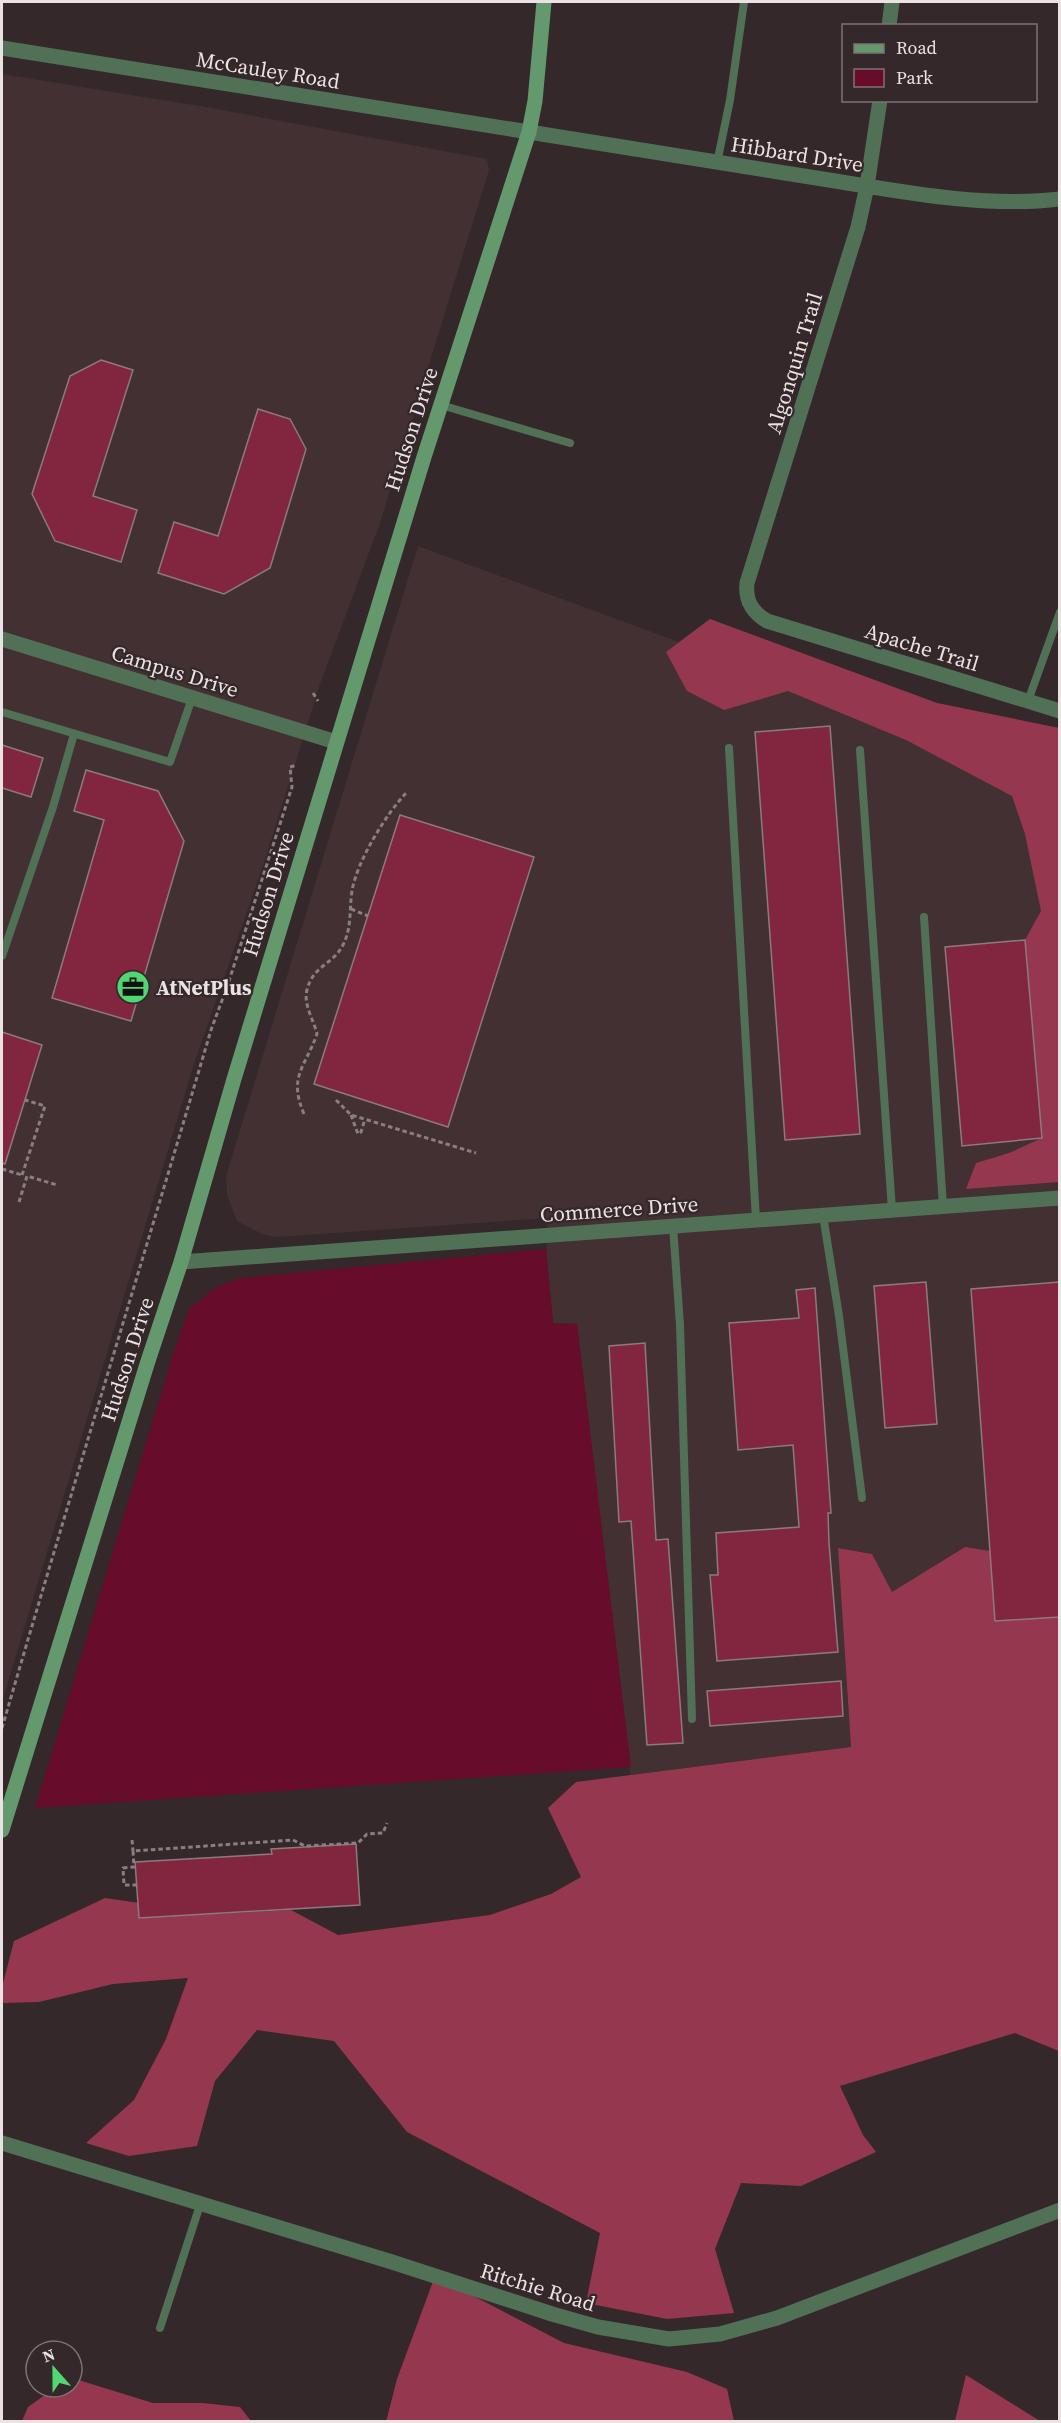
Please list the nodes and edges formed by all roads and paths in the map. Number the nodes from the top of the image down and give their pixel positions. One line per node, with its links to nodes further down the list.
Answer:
1 (543, 2): 7 (main road, Hudson Drive)
2 (744, 2): 8 (lane)
3 (892, 2): 4 (street)
4 (889, 24)
5 (2, 48): 7 (street, McCauley Road)
6 (880, 102): 9 (street, Algonquin Trail)
7 (529, 132): 8 (street, Hibbard Drive); 11 (main road, Hudson Drive)
8 (717, 163): 9 (street, Hibbard Drive)
9 (867, 186): 10 (street, Hibbard Drive); 14 (street, Algonquin Trail)
10 (1059, 200)
11 (441, 405): 12 (lane); 23 (main road, Hudson Drive)
12 (570, 443)
13 (1059, 612): 19 (lane)
14 (773, 623): 19 (street, Apache Trail)
15 (2, 639): 17 (street, Campus Drive)
16 (314, 693): 18 (path)
17 (192, 698): 22 (lane); 23 (street, Campus Drive)
18 (318, 701)
19 (1028, 701): 20 (street, Apache Trail)
20 (1059, 711)
21 (2, 712): 22 (lane)
22 (74, 734): 31 (lane)
23 (336, 742): 48 (main road, Hudson Drive)
24 (729, 748): 46 (lane)
25 (860, 750): 44 (lane)
26 (297, 765): 51 (path)
27 (407, 792): 28 (path)
28 (351, 909): 29 (path); 34 (path)
29 (368, 916)
30 (924, 917): 43 (lane)
31 (2, 956)
32 (25, 1100): 39 (path)
33 (336, 1100): 35 (path)
34 (304, 1114)
35 (351, 1114): 36 (path); 36 (path)
36 (365, 1119): 37 (path)
37 (476, 1153)
38 (2, 1169): 39 (path)
39 (24, 1175): 40 (path); 42 (path)
40 (57, 1185)
41 (1059, 1198): 43 (street, Commerce Drive)
42 (19, 1202)
43 (943, 1206): 44 (street, Commerce Drive)
44 (892, 1210): 45 (street, Commerce Drive)
45 (823, 1215): 46 (street, Commerce Drive); 49 (lane)
46 (756, 1220): 47 (street, Commerce Drive)
47 (673, 1226): 48 (street, Commerce Drive); 50 (lane)
48 (181, 1262): 53 (main road, Hudson Drive)
49 (862, 1498)
50 (692, 1719)
51 (2, 1728)
52 (387, 1823): 55 (path)
53 (2, 1830)
54 (132, 1840): 55 (path)
55 (133, 1851): 56 (path)
56 (137, 1885)
57 (2, 2144): 58 (street, Ritchie Road)
58 (200, 2205): 59 (street, Ritchie Road); 60 (lane)
59 (1059, 2210)
60 (160, 2328)

